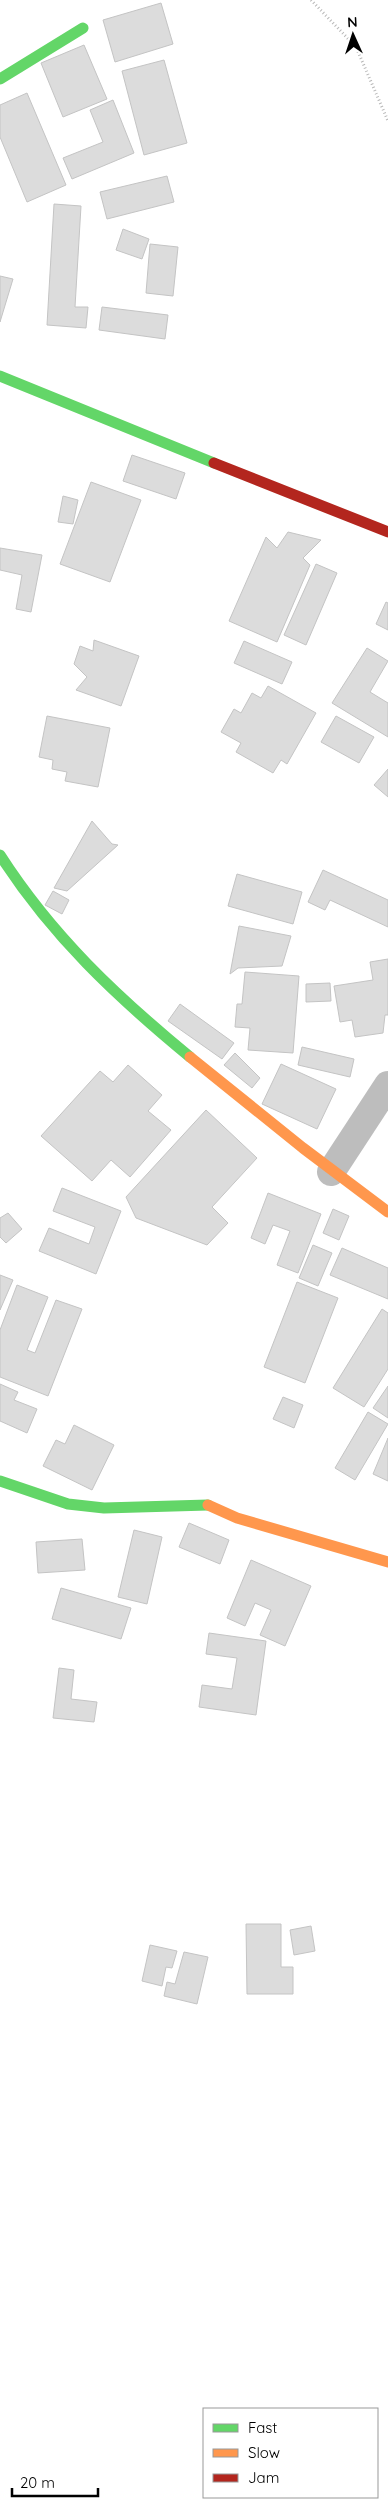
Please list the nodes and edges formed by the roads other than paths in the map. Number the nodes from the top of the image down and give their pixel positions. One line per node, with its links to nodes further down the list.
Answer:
1 (83, 28): 2 (street)
2 (0, 79)
3 (0, 376): 4 (street)
4 (388, 532)
5 (0, 854): 7 (street)
6 (388, 1085): 7 (street)
7 (332, 1172): 8 (street)
8 (388, 1212)
9 (0, 1481): 10 (street)
10 (388, 1562)

